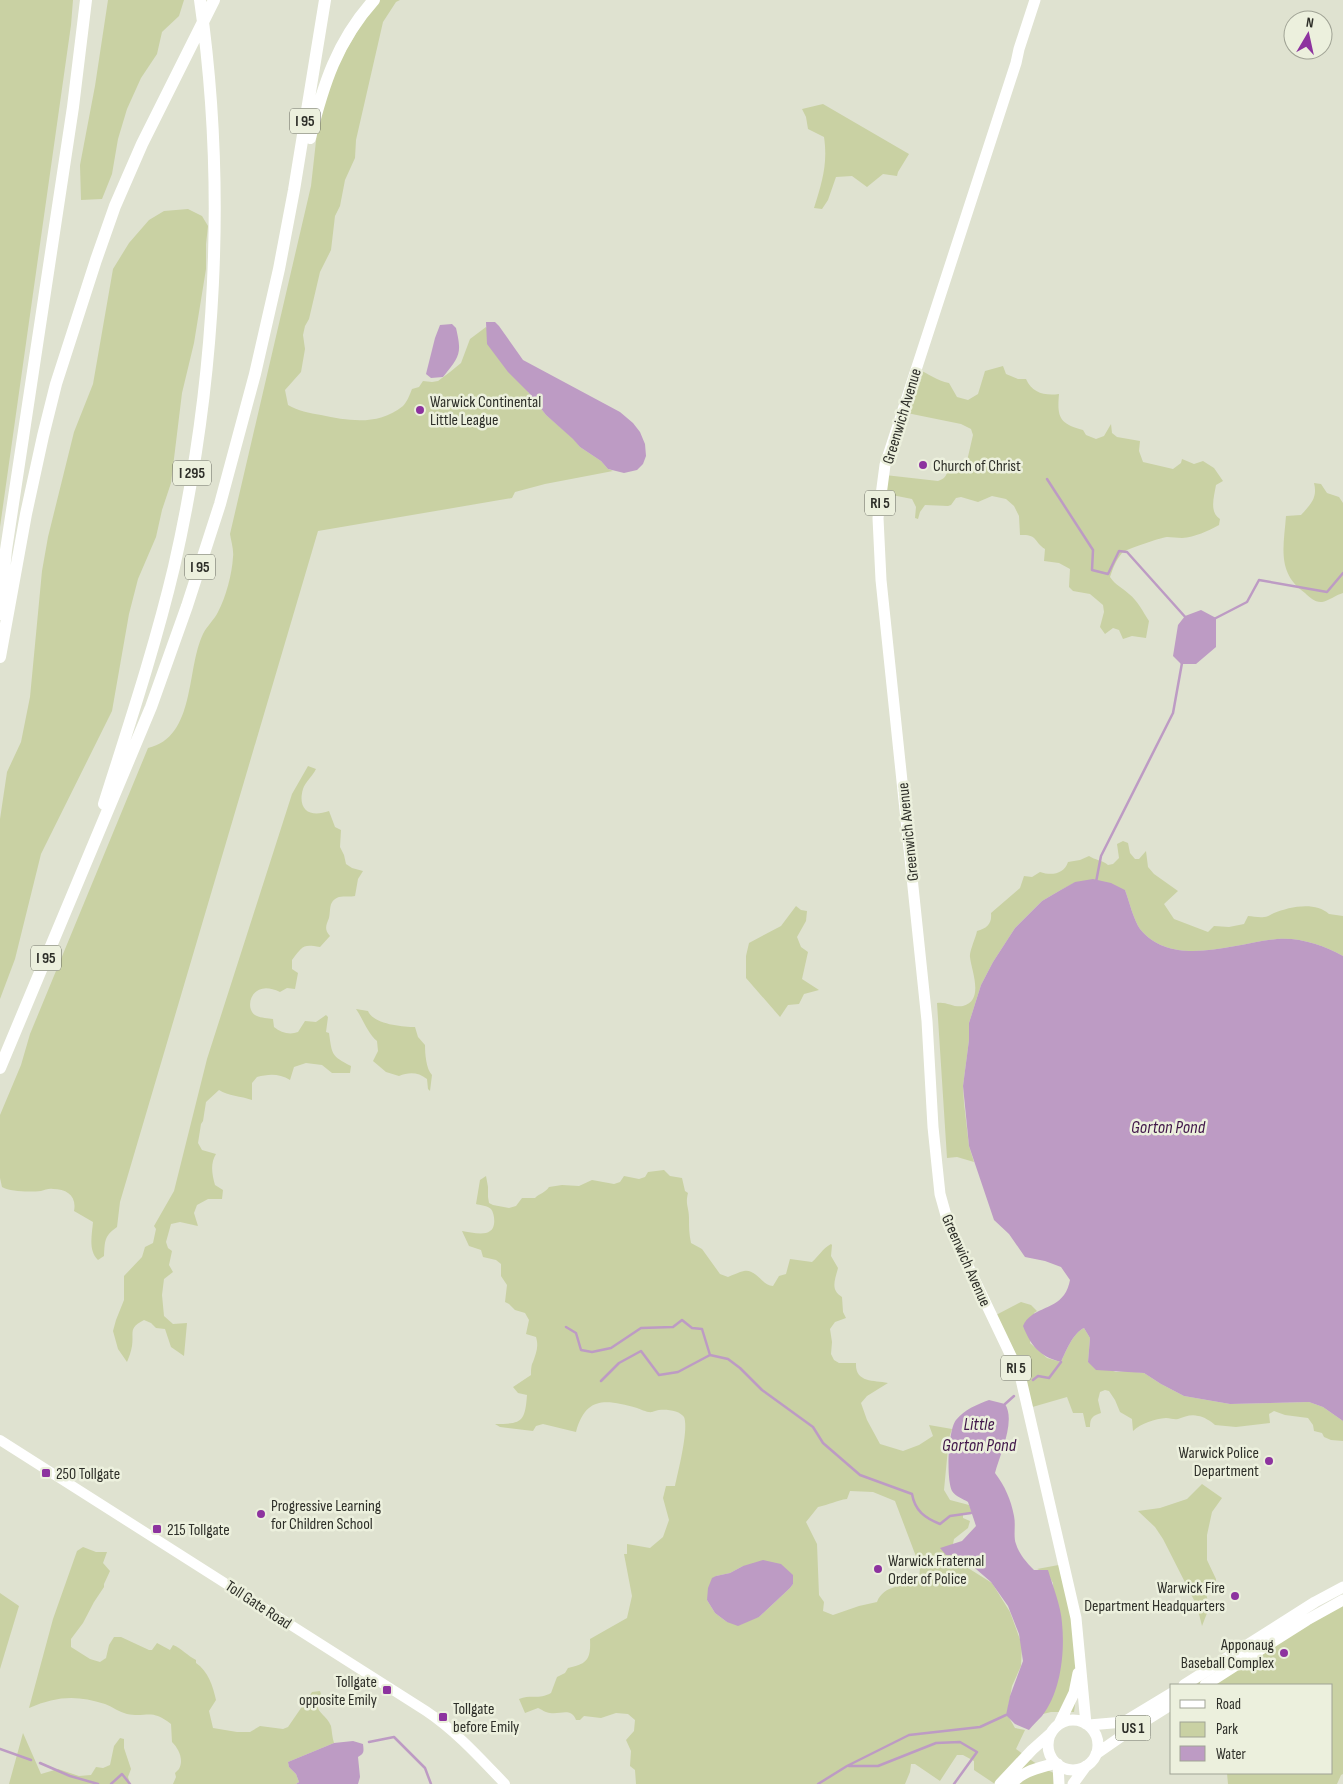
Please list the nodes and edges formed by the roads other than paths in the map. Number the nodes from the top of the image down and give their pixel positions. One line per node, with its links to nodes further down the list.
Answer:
1 (85, 0): 8 (highway)
2 (200, 0): 10 (highway, I 295)
3 (214, 0): 9 (highway)
4 (325, 0): 7 (highway, I 95)
5 (374, 0): 7 (highway)
6 (1035, 0): 15 (main road, Greenwich Avenue / RI 5)
7 (284, 242): 10 (highway, I 95)
8 (0, 620)
9 (0, 657)
10 (80, 880): 11 (highway, I 95)
11 (0, 1068)
12 (0, 1440): 25 (main road, Toll Gate Road)
13 (1343, 1587): 16 (main road)
14 (1343, 1600): 17 (main road)
15 (1079, 1664): 20 (main road, Greenwich Avenue / RI 5); 21 (main road, Greenwich Avenue / RI 5)
16 (1186, 1684)
17 (1207, 1684)
18 (1170, 1694): 20 (main road, US 1)
19 (1170, 1705): 22 (main road, US 1)
20 (1087, 1725): 21 (main road, US 1); 22 (main road)
21 (1055, 1728): 23 (main road); 26 (main road)
22 (1096, 1754): 24 (main road, US 1)
23 (1057, 1764): 24 (main road); 27 (main road); 28 (main road)
24 (1086, 1766): 29 (main road, US 1)
25 (505, 1784)
26 (1000, 1784)
27 (1012, 1784)
28 (1059, 1784)
29 (1074, 1784)

